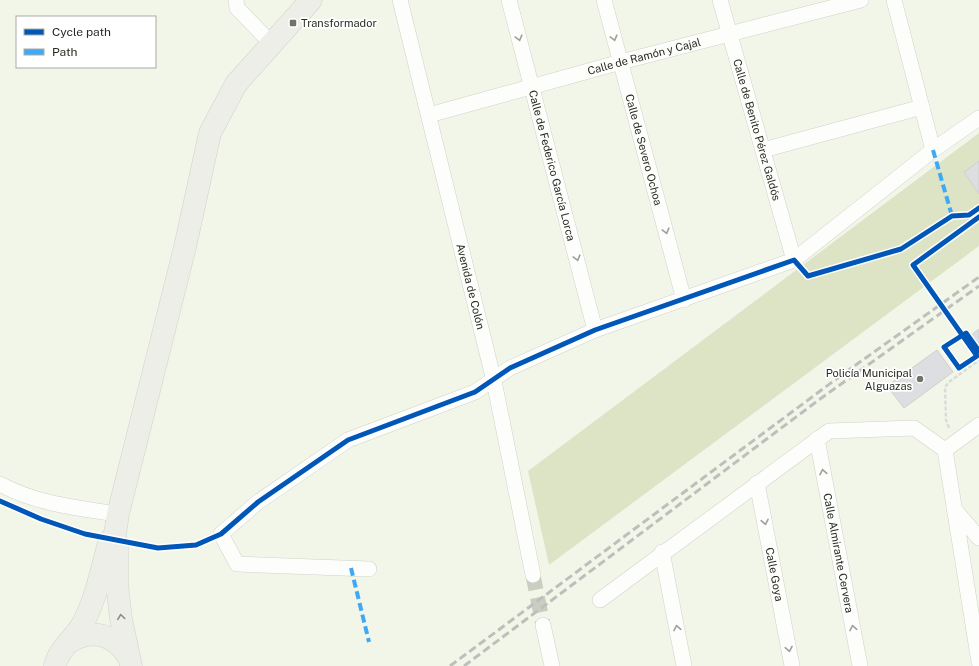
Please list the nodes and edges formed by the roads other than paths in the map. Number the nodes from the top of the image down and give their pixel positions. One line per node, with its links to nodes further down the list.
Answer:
1 (236, 0): 10 (street)
2 (310, 0): 10 (main road)
3 (400, 0): 14 (street, Avenida de Colón)
4 (509, 0): 12 (street, Calle de Federico García Lorca, one-way to 12)
5 (604, 0): 11 (street, Calle de Severo Ochoa, one-way to 11)
6 (720, 0): 9 (street, Calle de Benito Pérez Galdós)
7 (861, 0): 9 (street, Calle de Ramón y Cajal)
8 (894, 0): 13 (street)
9 (729, 34): 11 (street, Calle de Ramón y Cajal); 16 (street, Calle de Benito Pérez Galdós)
10 (272, 44): 28 (main road)
11 (620, 62): 12 (street, Calle de Ramón y Cajal); 19 (street, Calle de Severo Ochoa, one-way to 19)
12 (532, 86): 14 (street, Calle de Ramón y Cajal); 20 (street, Calle de Federico García Lorca, one-way to 20)
13 (922, 107): 16 (street); 17 (street)
14 (429, 115): 21 (street, Avenida de Colón)
15 (979, 118): 17 (street)
16 (762, 150): 18 (street, Calle de Benito Pérez Galdós)
17 (934, 150): 18 (street)
18 (794, 260): 19 (street)
19 (684, 300): 20 (street)
20 (596, 330): 21 (street)
21 (494, 381): 31 (street); 32 (street, Avenida de Colón)
22 (977, 430): 24 (street)
23 (817, 439): 24 (street); 25 (street); 41 (street, Calle Almirante Cervera, one-way to 23)
24 (949, 446): 27 (street)
25 (757, 483): 30 (street); 40 (street, Calle Goya, one-way to 40)
26 (0, 484): 28 (street)
27 (954, 509): 29 (street); 37 (street)
28 (116, 524): 35 (main road); 36 (main road, one-way to 28)
29 (979, 538)
30 (662, 552): 33 (street); 39 (street, one-way to 30)
31 (369, 569)
32 (533, 575)
33 (600, 600)
34 (543, 625): 38 (street)
35 (57, 658): 36 (main road)
36 (129, 661)
37 (979, 662)
38 (552, 666)
39 (684, 666)
40 (792, 666)
41 (860, 666)

